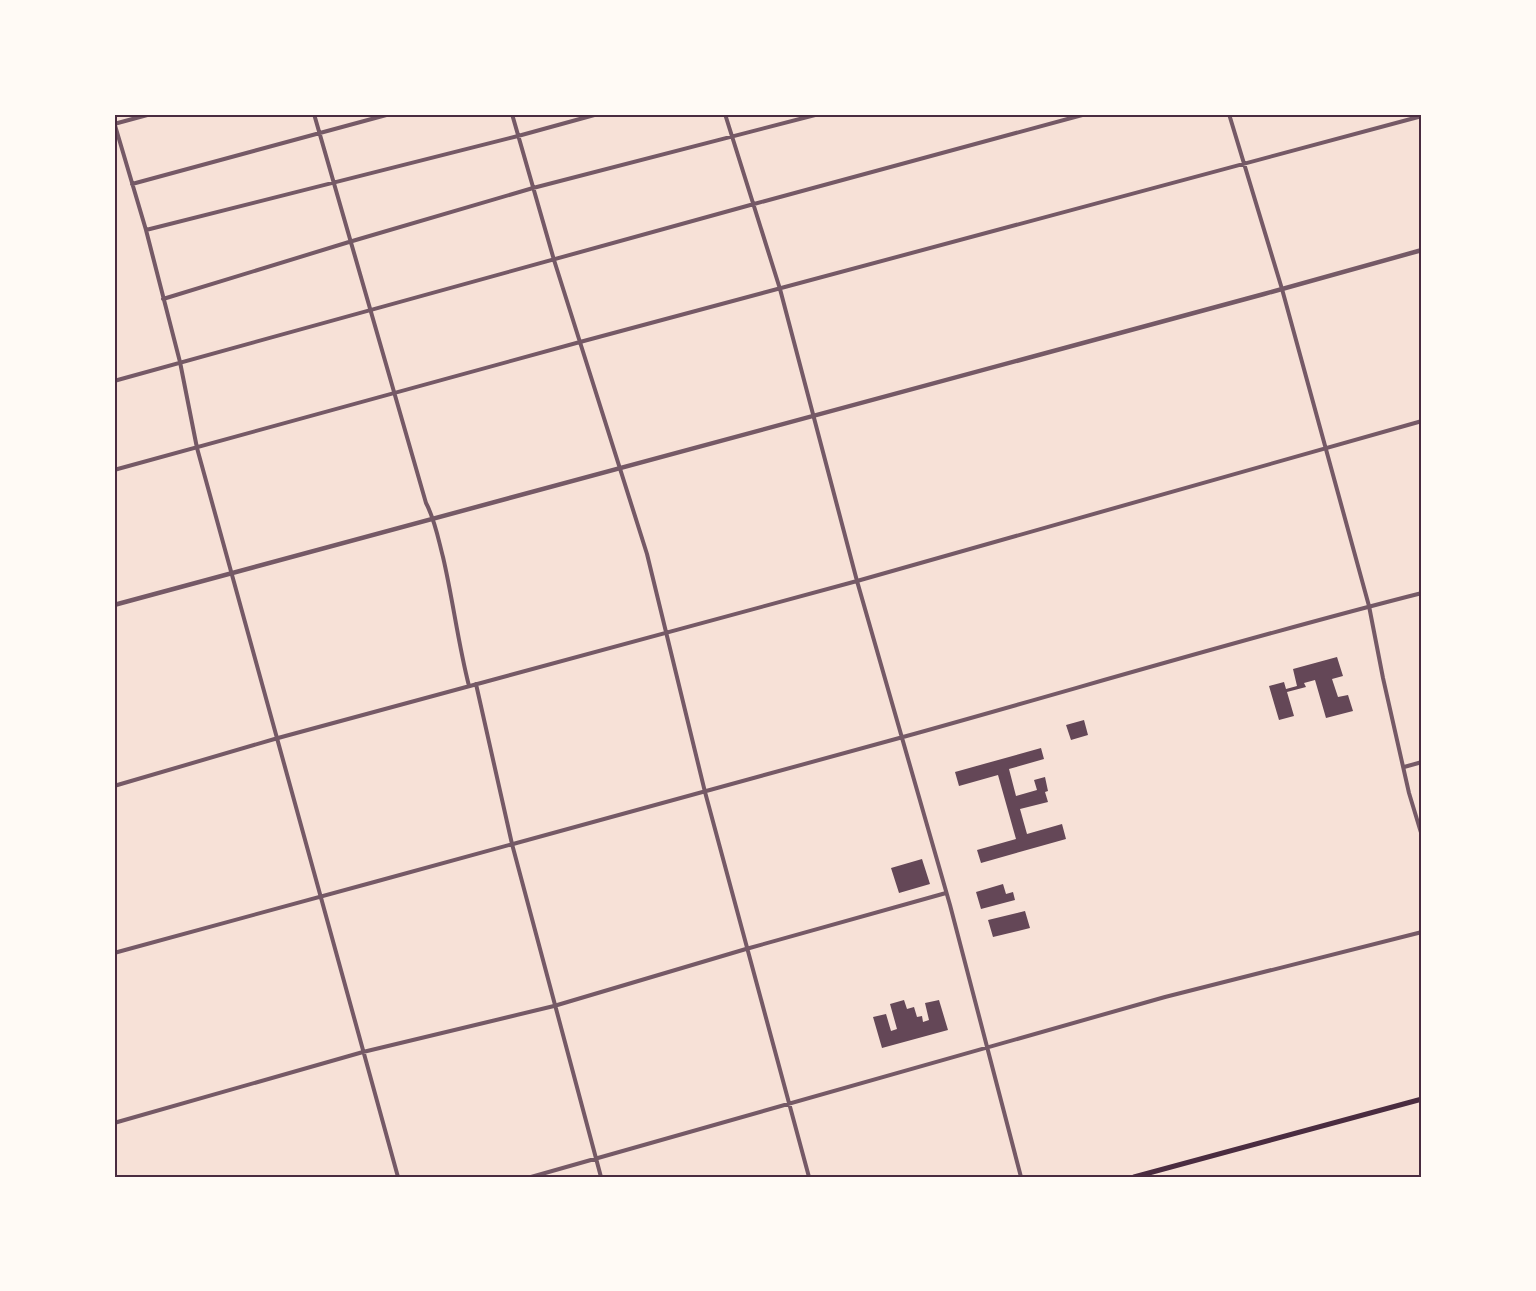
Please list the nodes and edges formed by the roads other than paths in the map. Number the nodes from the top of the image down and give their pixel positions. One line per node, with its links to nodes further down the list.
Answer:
1 (151, 114): 11 (street)
2 (314, 114): 12 (street)
3 (390, 114): 12 (street)
4 (512, 114): 13 (street)
5 (598, 114): 13 (street)
6 (725, 114): 14 (street)
7 (819, 114): 14 (street)
8 (1086, 114): 19 (street)
9 (1229, 114): 15 (street)
10 (1422, 116): 15 (street)
11 (114, 123): 16 (street)
12 (319, 133): 16 (street); 17 (street)
13 (518, 136): 17 (street); 18 (street)
14 (732, 136): 18 (street); 19 (street)
15 (1244, 164): 24 (street); 25 (street)
16 (132, 184): 20 (street)
17 (333, 184): 20 (street); 21 (street)
18 (533, 188): 21 (street); 23 (street)
19 (754, 204): 23 (street); 24 (street)
20 (146, 230): 26 (street)
21 (349, 242): 26 (street); 27 (street)
22 (1422, 250): 25 (street)
23 (554, 260): 27 (street); 28 (street)
24 (780, 289): 28 (street); 32 (street)
25 (1282, 289): 32 (street); 35 (street)
26 (163, 299): 29 (street)
27 (370, 312): 29 (street); 31 (street)
28 (580, 342): 31 (street); 36 (street)
29 (180, 362): 30 (street); 34 (street)
30 (114, 381)
31 (395, 393): 34 (street); 38 (street)
32 (813, 417): 36 (street); 40 (street)
33 (1422, 421): 35 (street)
34 (197, 448): 37 (street); 39 (street)
35 (1325, 450): 40 (street); 43 (street)
36 (619, 469): 38 (street); 44 (street)
37 (114, 470)
38 (434, 518): 39 (street); 46 (street)
39 (233, 573): 42 (street); 47 (street)
40 (856, 581): 44 (street); 48 (street)
41 (1422, 593): 43 (street)
42 (114, 605)
43 (1369, 606): 48 (street); 50 (street)
44 (665, 632): 45 (street); 52 (street)
45 (476, 684): 46 (street); 54 (street)
46 (469, 686): 47 (street)
47 (278, 738): 51 (street); 56 (street)
48 (902, 738): 52 (street); 55 (street)
49 (1422, 762): 50 (street)
50 (1404, 767): 53 (street)
51 (114, 786)
52 (705, 792): 54 (street); 58 (street)
53 (1422, 836)
54 (512, 844): 56 (street); 60 (street)
55 (946, 893): 58 (street); 61 (street)
56 (321, 896): 59 (street); 62 (street)
57 (1422, 932): 61 (street)
58 (746, 949): 60 (street); 64 (street)
59 (114, 953)
60 (554, 1006): 62 (street); 66 (street)
61 (986, 1047): 64 (street); 71 (street)
62 (363, 1052): 65 (street); 67 (street)
63 (1422, 1099): 72 (main road)
64 (788, 1103): 66 (street); 70 (street)
65 (114, 1123)
66 (596, 1158): 68 (street); 69 (street)
67 (398, 1177)
68 (531, 1177)
69 (601, 1177)
70 (809, 1177)
71 (1021, 1177)
72 (1134, 1177)

